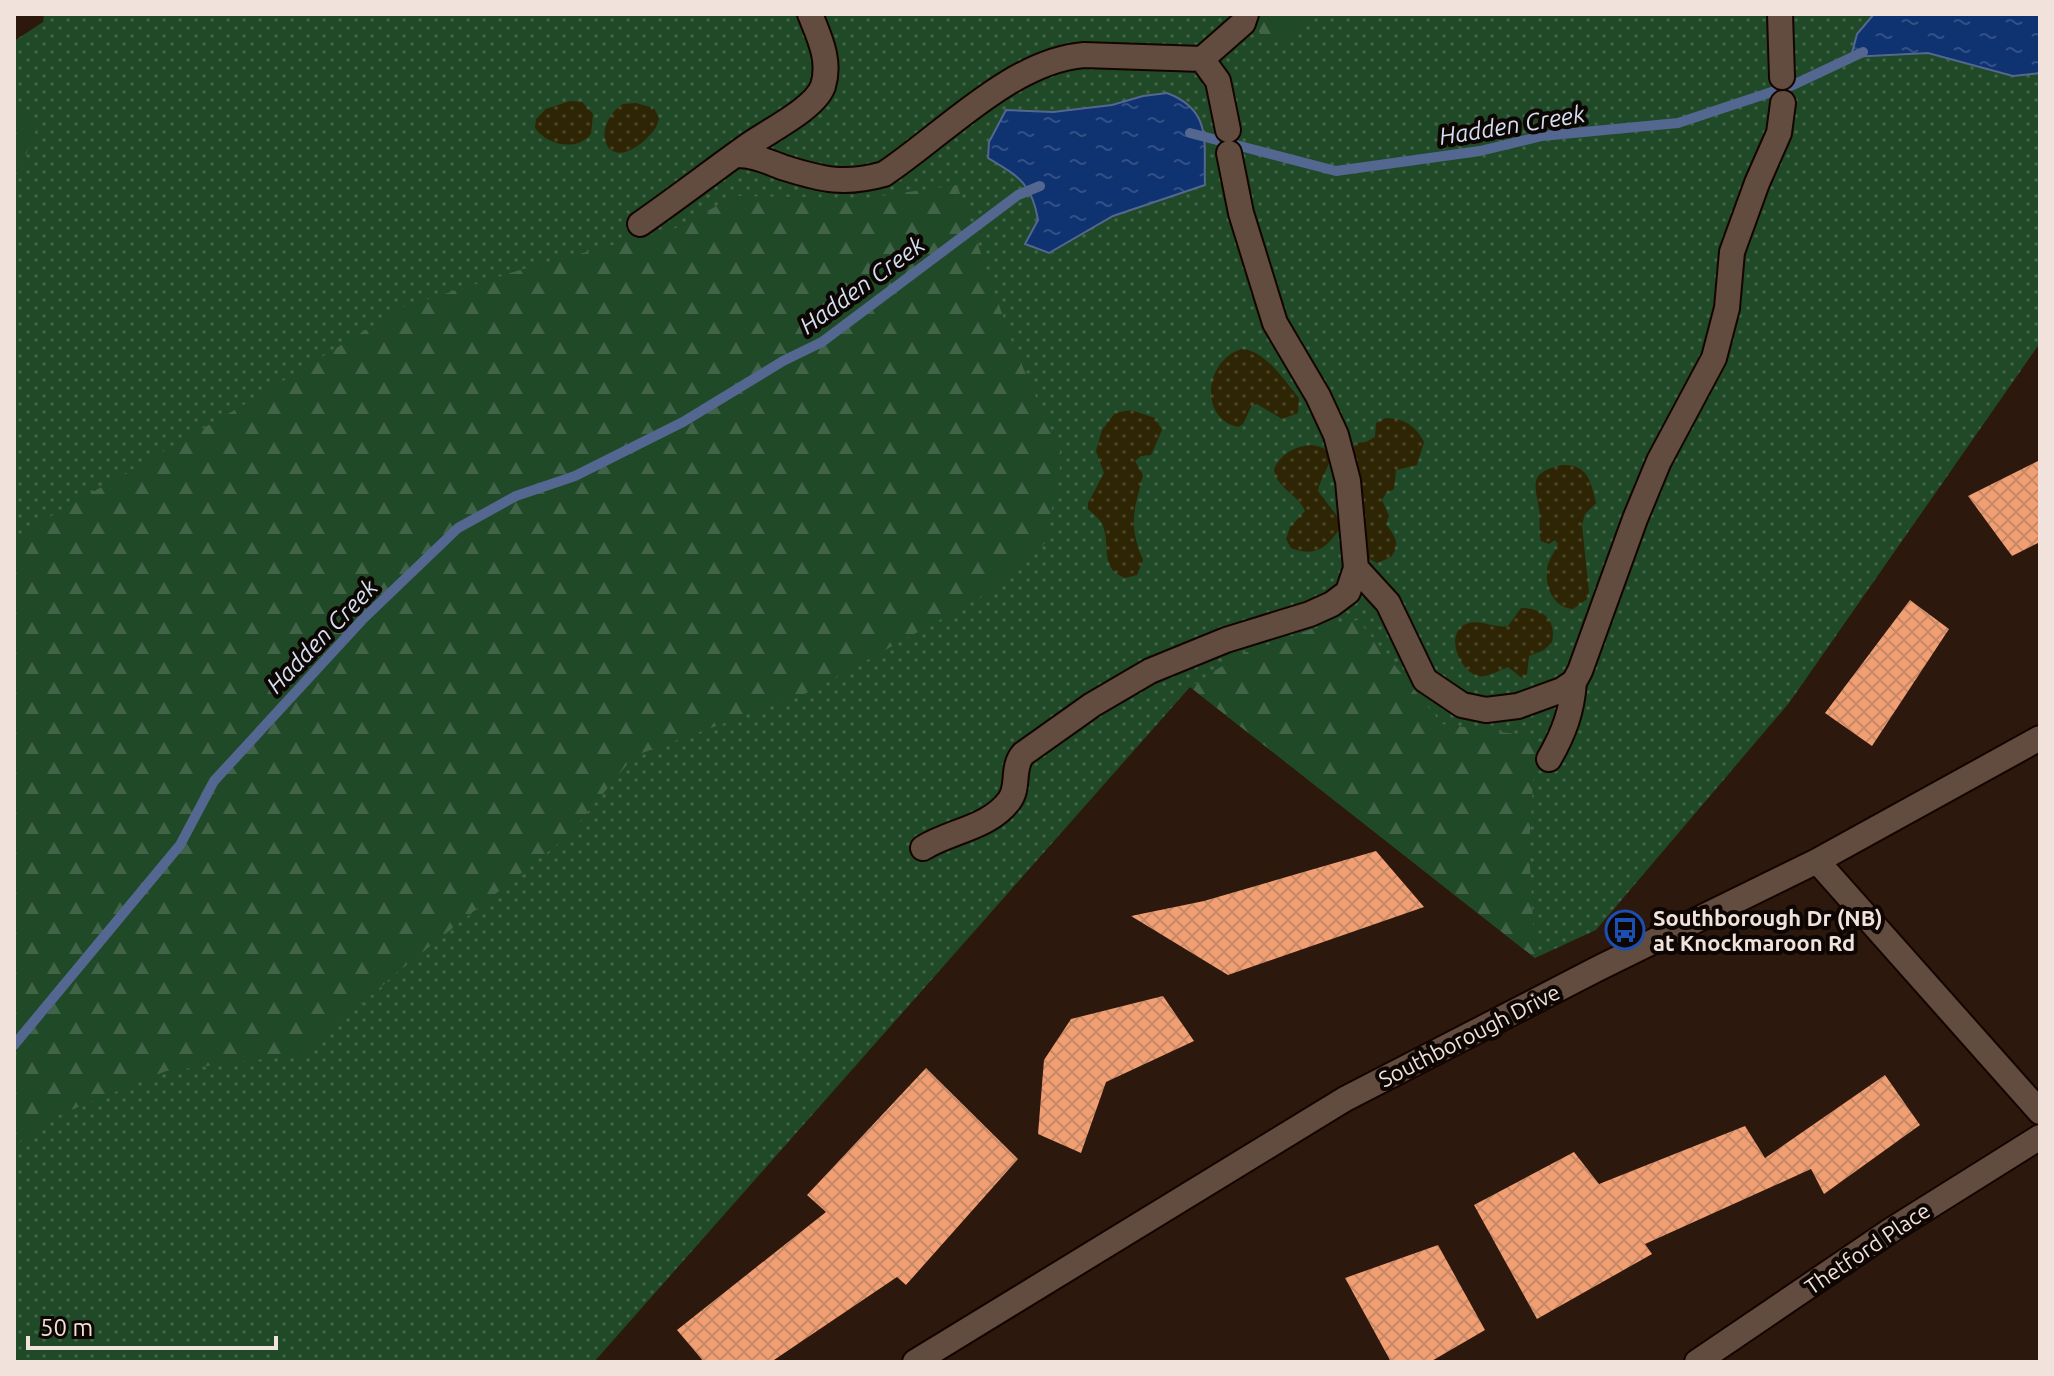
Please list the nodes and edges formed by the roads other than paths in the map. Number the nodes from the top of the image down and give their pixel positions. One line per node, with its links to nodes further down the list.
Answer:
1 (810, 14): 7 (street)
2 (1246, 14): 4 (street)
3 (1780, 14): 5 (street)
4 (1202, 59): 7 (street); 9 (street)
5 (1782, 77)
6 (1783, 103): 10 (street)
7 (737, 155): 8 (street)
8 (640, 224)
9 (1356, 568): 10 (street); 13 (street)
10 (1574, 682): 12 (street)
11 (2040, 738): 14 (street, Southborough Drive)
12 (1549, 759)
13 (923, 848)
14 (1817, 861): 15 (street); 17 (street, Southborough Drive)
15 (2040, 1112)
16 (2040, 1137): 18 (street, Thetford Place)
17 (915, 1362)
18 (1697, 1362)

